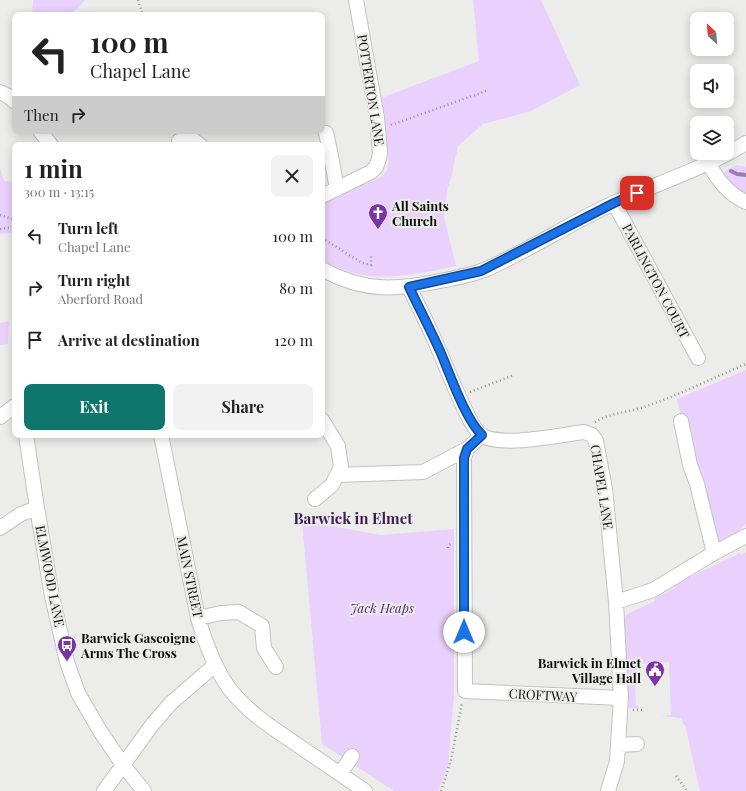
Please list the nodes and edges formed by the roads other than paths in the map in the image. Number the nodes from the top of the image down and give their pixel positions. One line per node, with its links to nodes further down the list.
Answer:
1 (356, 0): 12 (street, POTTERTON LANE)
2 (0, 92): 3 (street)
3 (12, 99)
4 (326, 133): 10 (street)
5 (42, 134): 7 (street)
6 (179, 141): 8 (street)
7 (49, 142)
8 (196, 142)
9 (746, 142): 11 (street)
10 (326, 152): 12 (street)
11 (708, 163): 14 (street); 15 (street)
12 (337, 189): 13 (street, POTTERTON LANE)
13 (325, 195)
14 (746, 202)
15 (614, 203): 17 (street); 18 (street, PARLINGTON COURT)
16 (325, 271): 17 (street)
17 (409, 287): 23 (street)
18 (698, 358)
19 (12, 408): 20 (street)
20 (0, 417)
21 (681, 422): 32 (street)
22 (325, 425): 27 (street)
23 (482, 435): 26 (street); 33 (street, CHAPEL LANE)
24 (26, 438): 29 (street, ELMWOOD LANE)
25 (162, 438): 34 (street, MAIN STREET)
26 (467, 449): 27 (street); 37 (street, CROFTWAY)
27 (337, 475): 28 (street)
28 (315, 499)
29 (37, 508): 30 (street); 41 (street, ELMWOOD LANE)
30 (0, 528)
31 (746, 536): 32 (street)
32 (714, 553): 33 (street)
33 (616, 602): 37 (street, CHAPEL LANE)
34 (198, 618): 35 (street, MAIN STREET); 36 (street)
35 (215, 665): 41 (street); 42 (street, MAIN STREET)
36 (276, 667)
37 (621, 698): 39 (street, CHAPEL LANE)
38 (637, 744): 39 (street)
39 (618, 745): 46 (street, CHAPEL LANE)
40 (352, 756): 42 (street)
41 (123, 765): 43 (street); 44 (street, ELMWOOD LANE)
42 (340, 774): 45 (street, MAIN STREET)
43 (104, 791)
44 (144, 791)
45 (365, 791)
46 (608, 791)

